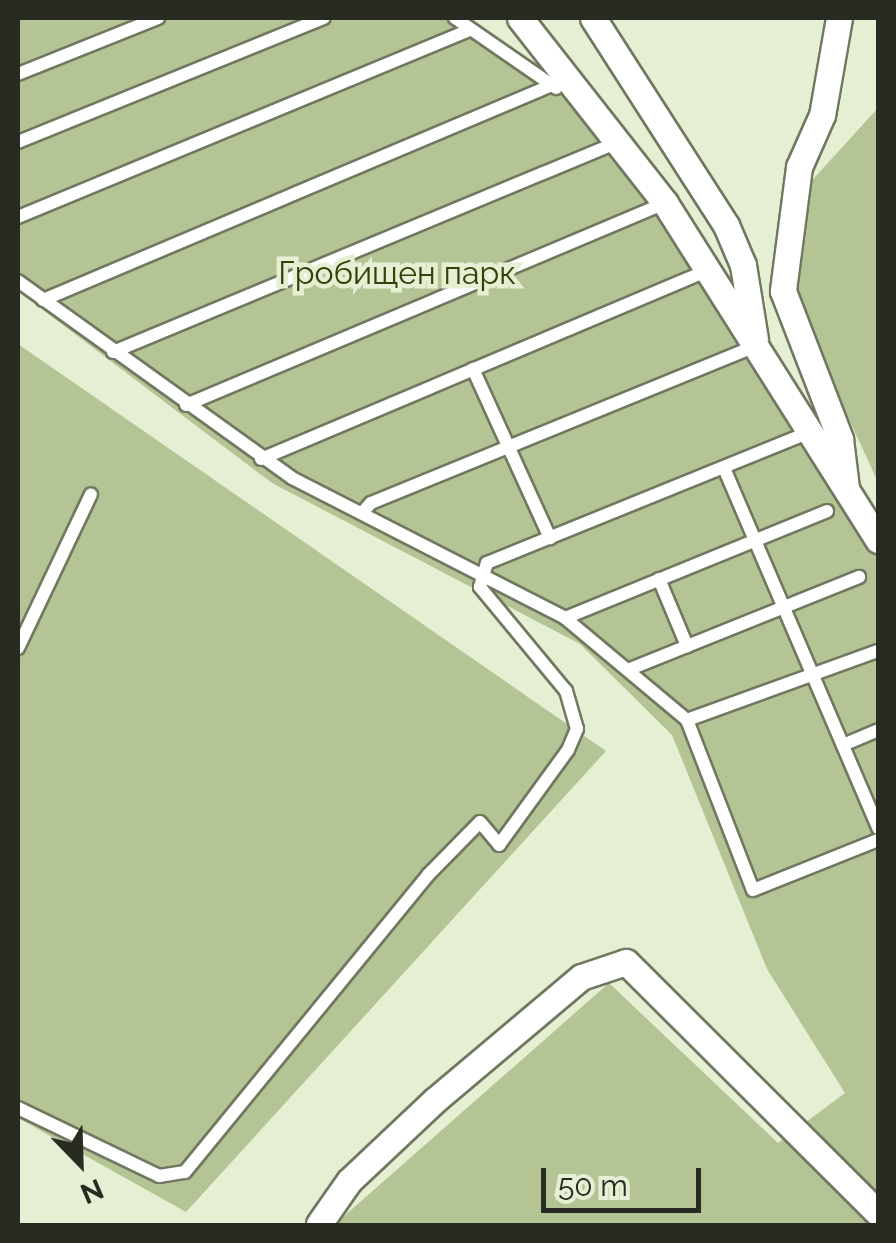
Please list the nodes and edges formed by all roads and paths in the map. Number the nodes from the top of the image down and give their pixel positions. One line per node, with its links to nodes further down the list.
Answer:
1 (158, 18): 8 (lane)
2 (324, 18): 11 (lane)
3 (455, 18): 7 (lane)
4 (520, 18): 10 (street)
5 (594, 18): 18 (street)
6 (838, 18): 27 (street)
7 (471, 29): 9 (lane); 14 (lane)
8 (18, 74)
9 (552, 85): 10 (lane); 17 (lane)
10 (592, 110): 12 (street)
11 (18, 142)
12 (618, 142): 13 (street); 19 (lane)
13 (666, 203): 15 (street); 21 (lane)
14 (18, 217)
15 (706, 271): 18 (street); 20 (lane)
16 (18, 281): 17 (lane)
17 (43, 300): 19 (lane)
18 (756, 346): 22 (street); 23 (lane)
19 (113, 352): 21 (lane)
20 (474, 370): 23 (lane); 24 (lane)
21 (186, 406): 24 (lane)
22 (809, 432): 25 (lane); 27 (street)
23 (509, 446): 28 (lane); 29 (lane)
24 (262, 458): 28 (lane)
25 (724, 468): 29 (lane); 30 (lane)
26 (91, 494): 38 (lane)
27 (837, 502): 30 (lane); 31 (street)
28 (362, 513): 32 (lane)
29 (550, 538): 32 (lane)
30 (754, 540): 34 (lane); 35 (lane)
31 (878, 540)
32 (480, 574): 36 (lane); 47 (lane)
33 (859, 578): 35 (lane)
34 (659, 579): 36 (lane); 37 (lane)
35 (784, 608): 37 (lane); 41 (lane)
36 (566, 618): 40 (lane)
37 (687, 646): 40 (lane)
38 (18, 648)
39 (878, 650): 41 (lane)
40 (630, 669): 42 (lane)
41 (813, 674): 42 (lane); 44 (lane)
42 (687, 720): 46 (lane)
43 (878, 730): 44 (lane)
44 (843, 745): 45 (lane)
45 (878, 828)
46 (878, 840)
47 (18, 1108)
48 (878, 1213): 49 (street)
49 (326, 1225)

